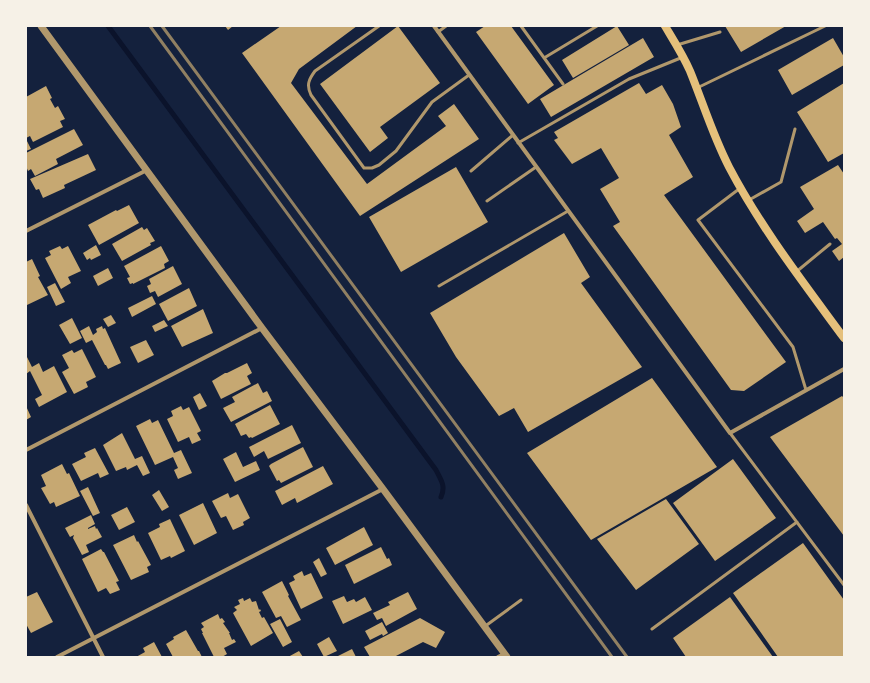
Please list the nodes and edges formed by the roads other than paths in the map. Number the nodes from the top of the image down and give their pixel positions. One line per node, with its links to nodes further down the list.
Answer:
1 (42, 26): 21 (street)
2 (379, 26): 14 (lane)
3 (434, 26): 9 (street)
4 (446, 26): 9 (lane)
5 (522, 26): 13 (lane)
6 (597, 26): 13 (lane)
7 (665, 26): 11 (main road)
8 (826, 26): 16 (lane)
9 (438, 32): 14 (street)
10 (720, 32): 11 (lane)
11 (677, 45): 12 (main road)
12 (683, 57): 16 (main road); 19 (lane)
13 (544, 58): 15 (lane)
14 (469, 75): 18 (street)
15 (563, 84)
16 (696, 88): 23 (main road)
17 (795, 129): 25 (lane)
18 (513, 135): 19 (street); 22 (lane)
19 (518, 143): 20 (street)
20 (536, 166): 24 (lane); 26 (street)
21 (146, 170): 27 (street); 31 (street)
22 (471, 171)
23 (741, 188): 25 (main road); 34 (lane)
24 (487, 201)
25 (748, 201): 29 (main road)
26 (568, 211): 30 (lane); 35 (street)
27 (26, 231)
28 (830, 244): 29 (lane)
29 (796, 272): 32 (main road)
30 (438, 286)
31 (262, 328): 36 (street); 37 (street)
32 (844, 338)
33 (844, 369): 34 (street)
34 (806, 390): 35 (street)
35 (730, 433): 39 (lane)
36 (26, 450)
37 (383, 489): 42 (street); 44 (street)
38 (26, 505): 44 (street)
39 (797, 522): 40 (lane); 43 (lane)
40 (844, 585)
41 (521, 600): 42 (lane)
42 (484, 627): 45 (street)
43 (652, 629)
44 (94, 638): 46 (street); 47 (street)
45 (503, 656)
46 (57, 657)
47 (103, 657)

